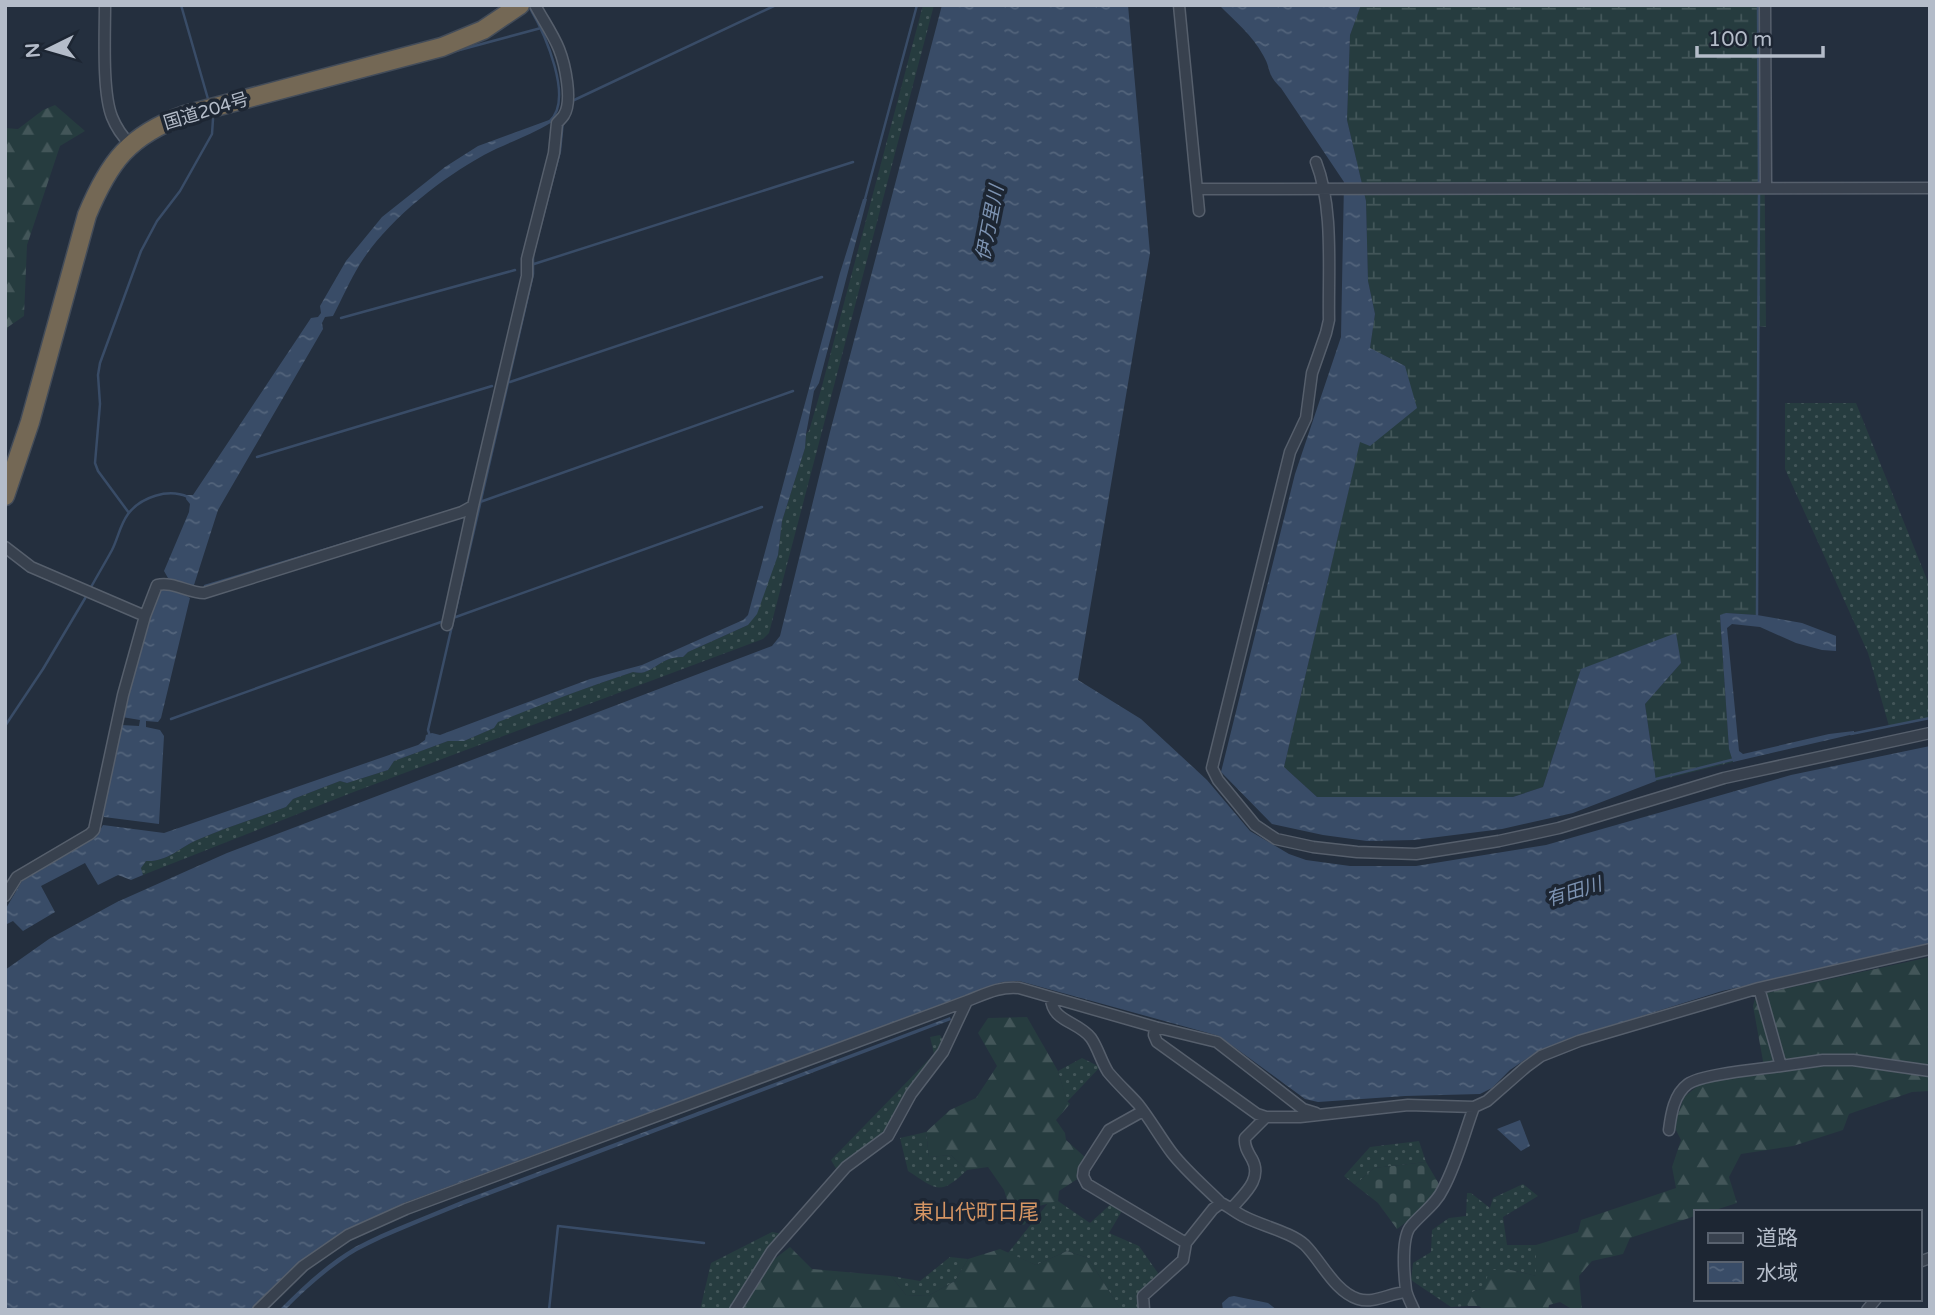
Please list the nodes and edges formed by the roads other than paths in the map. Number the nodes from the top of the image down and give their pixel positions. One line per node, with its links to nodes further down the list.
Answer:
1 (105, 5): 6 (street)
2 (520, 5): 6 (highway, 国道204号)
3 (535, 5): 14 (street)
4 (1179, 5): 10 (street)
5 (1765, 5): 8 (street)
6 (130, 144): 13 (highway, 国道204号)
7 (1316, 162): 11 (street)
8 (1766, 188): 9 (street); 11 (street)
9 (1930, 188)
10 (1197, 189): 11 (street); 12 (street)
11 (1329, 190): 18 (street)
12 (1199, 211)
13 (5, 496)
14 (473, 506): 16 (street); 17 (street)
15 (5, 547): 16 (street)
16 (145, 616): 19 (street)
17 (447, 625)
18 (1930, 733)
19 (5, 896)
20 (1930, 949): 21 (street)
21 (1759, 988): 25 (street); 27 (street)
22 (1051, 998): 23 (street); 24 (street); 28 (street)
23 (967, 1002): 36 (street); 37 (street)
24 (1155, 1027): 29 (street); 30 (street)
25 (1781, 1066): 26 (street); 31 (street)
26 (1930, 1071)
27 (1474, 1107): 29 (street); 35 (street)
28 (1143, 1111): 32 (street); 34 (street)
29 (1316, 1114): 30 (street)
30 (1266, 1117): 33 (street)
31 (1669, 1130)
32 (1221, 1203): 33 (street); 34 (street)
33 (1232, 1208): 35 (street)
34 (1186, 1243): 38 (street)
35 (1406, 1292): 39 (street)
36 (258, 1310)
37 (735, 1310)
38 (1144, 1310)
39 (1414, 1310)

